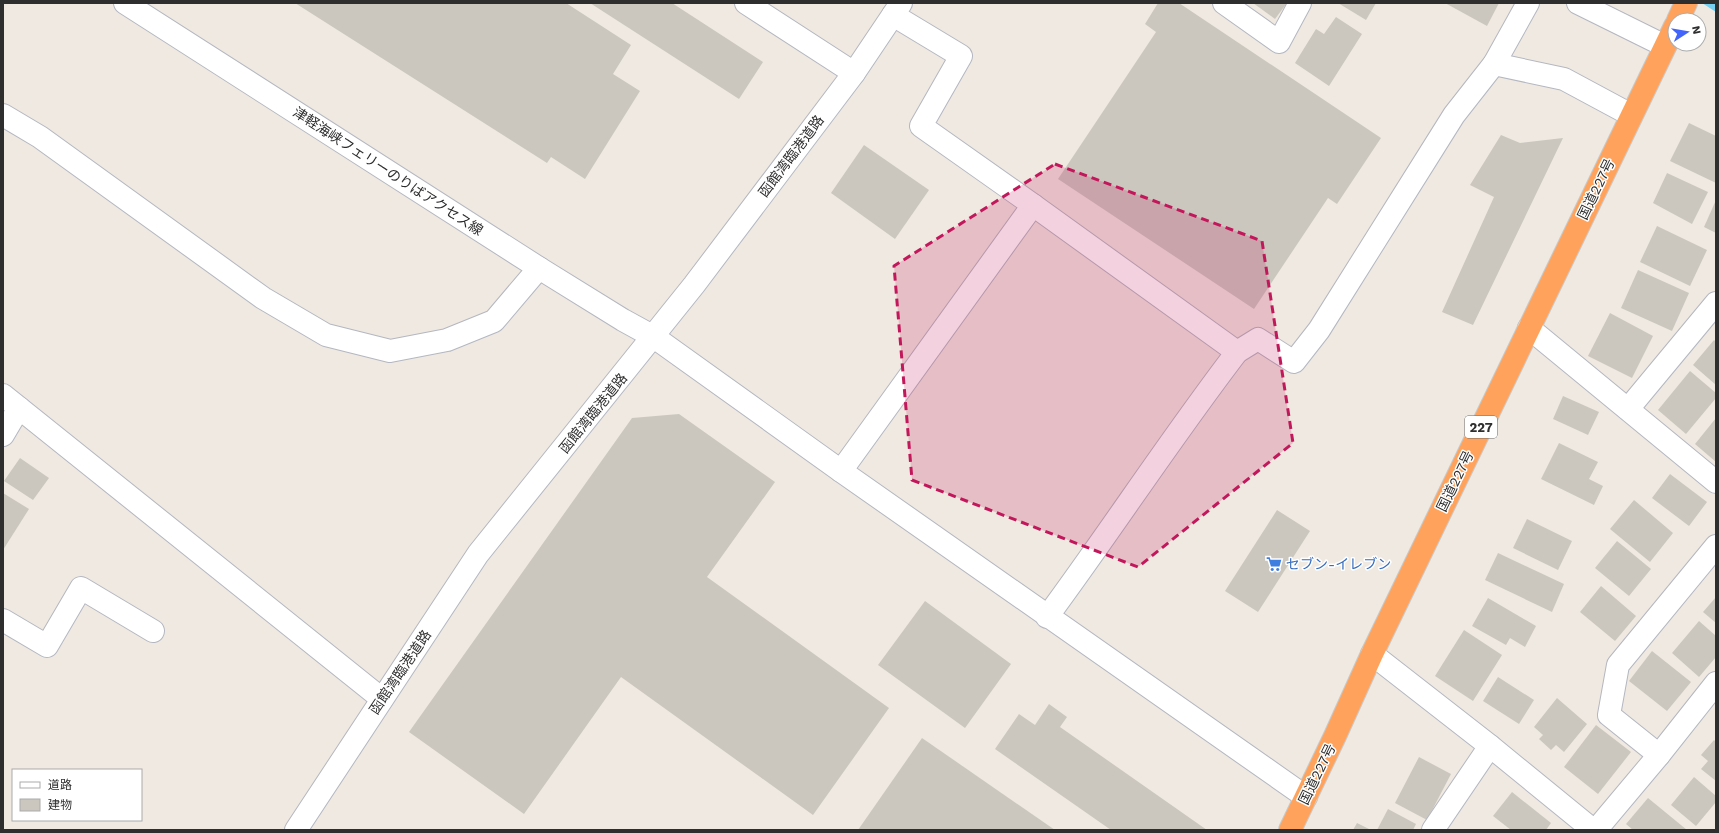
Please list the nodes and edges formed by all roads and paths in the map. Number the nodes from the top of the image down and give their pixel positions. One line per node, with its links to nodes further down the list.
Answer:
1 (746, 3): 11 (street)
2 (1224, 3): 3 (street)
3 (1300, 3)
4 (1528, 3): 10 (street)
5 (1578, 3): 9 (street)
6 (138, 6): 15 (street, 津軽海峡フェリーのりばアクセス線)
7 (897, 9): 11 (street, 函館湾臨港道路); 14 (street)
8 (1667, 42): 9 (highway, 国道227号 / 227)
9 (1665, 46): 12 (highway, 国道227号 / 227)
10 (1494, 64): 12 (street); 19 (street)
11 (854, 73): 18 (street, 函館湾臨港道路)
12 (1632, 114): 17 (highway, 国道227号 / 227)
13 (3, 115): 15 (street)
14 (1033, 205): 19 (street); 23 (street)
15 (539, 268): 18 (street, 津軽海峡フェリーのりばアクセス線)
16 (1716, 303): 21 (street)
17 (1529, 328): 21 (street); 29 (highway, 国道227号 / 227)
18 (654, 337): 23 (street, 津軽海峡フェリーのりばアクセス線); 31 (street, 函館湾臨港道路)
19 (1237, 352): 26 (street)
20 (11, 402): 22 (street); 31 (street)
21 (1628, 409): 24 (street)
22 (3, 435)
23 (841, 471): 26 (street, 津軽海峡フェリーのりばアクセス線)
24 (1716, 482)
25 (1716, 546): 33 (street)
26 (1048, 617): 34 (street, 津軽海峡フェリーのりばアクセス線)
27 (3, 620): 28 (street)
28 (153, 631)
29 (1372, 654): 32 (street); 34 (highway, 国道227号 / 227)
30 (1716, 683): 33 (street)
31 (382, 699): 35 (street, 函館湾臨港道路)
32 (1490, 746): 37 (street); 38 (street)
33 (1659, 755): 38 (street)
34 (1306, 797): 36 (highway, 国道227号 / 227)
35 (296, 830)
36 (1290, 830)
37 (1433, 830)
38 (1594, 830)

